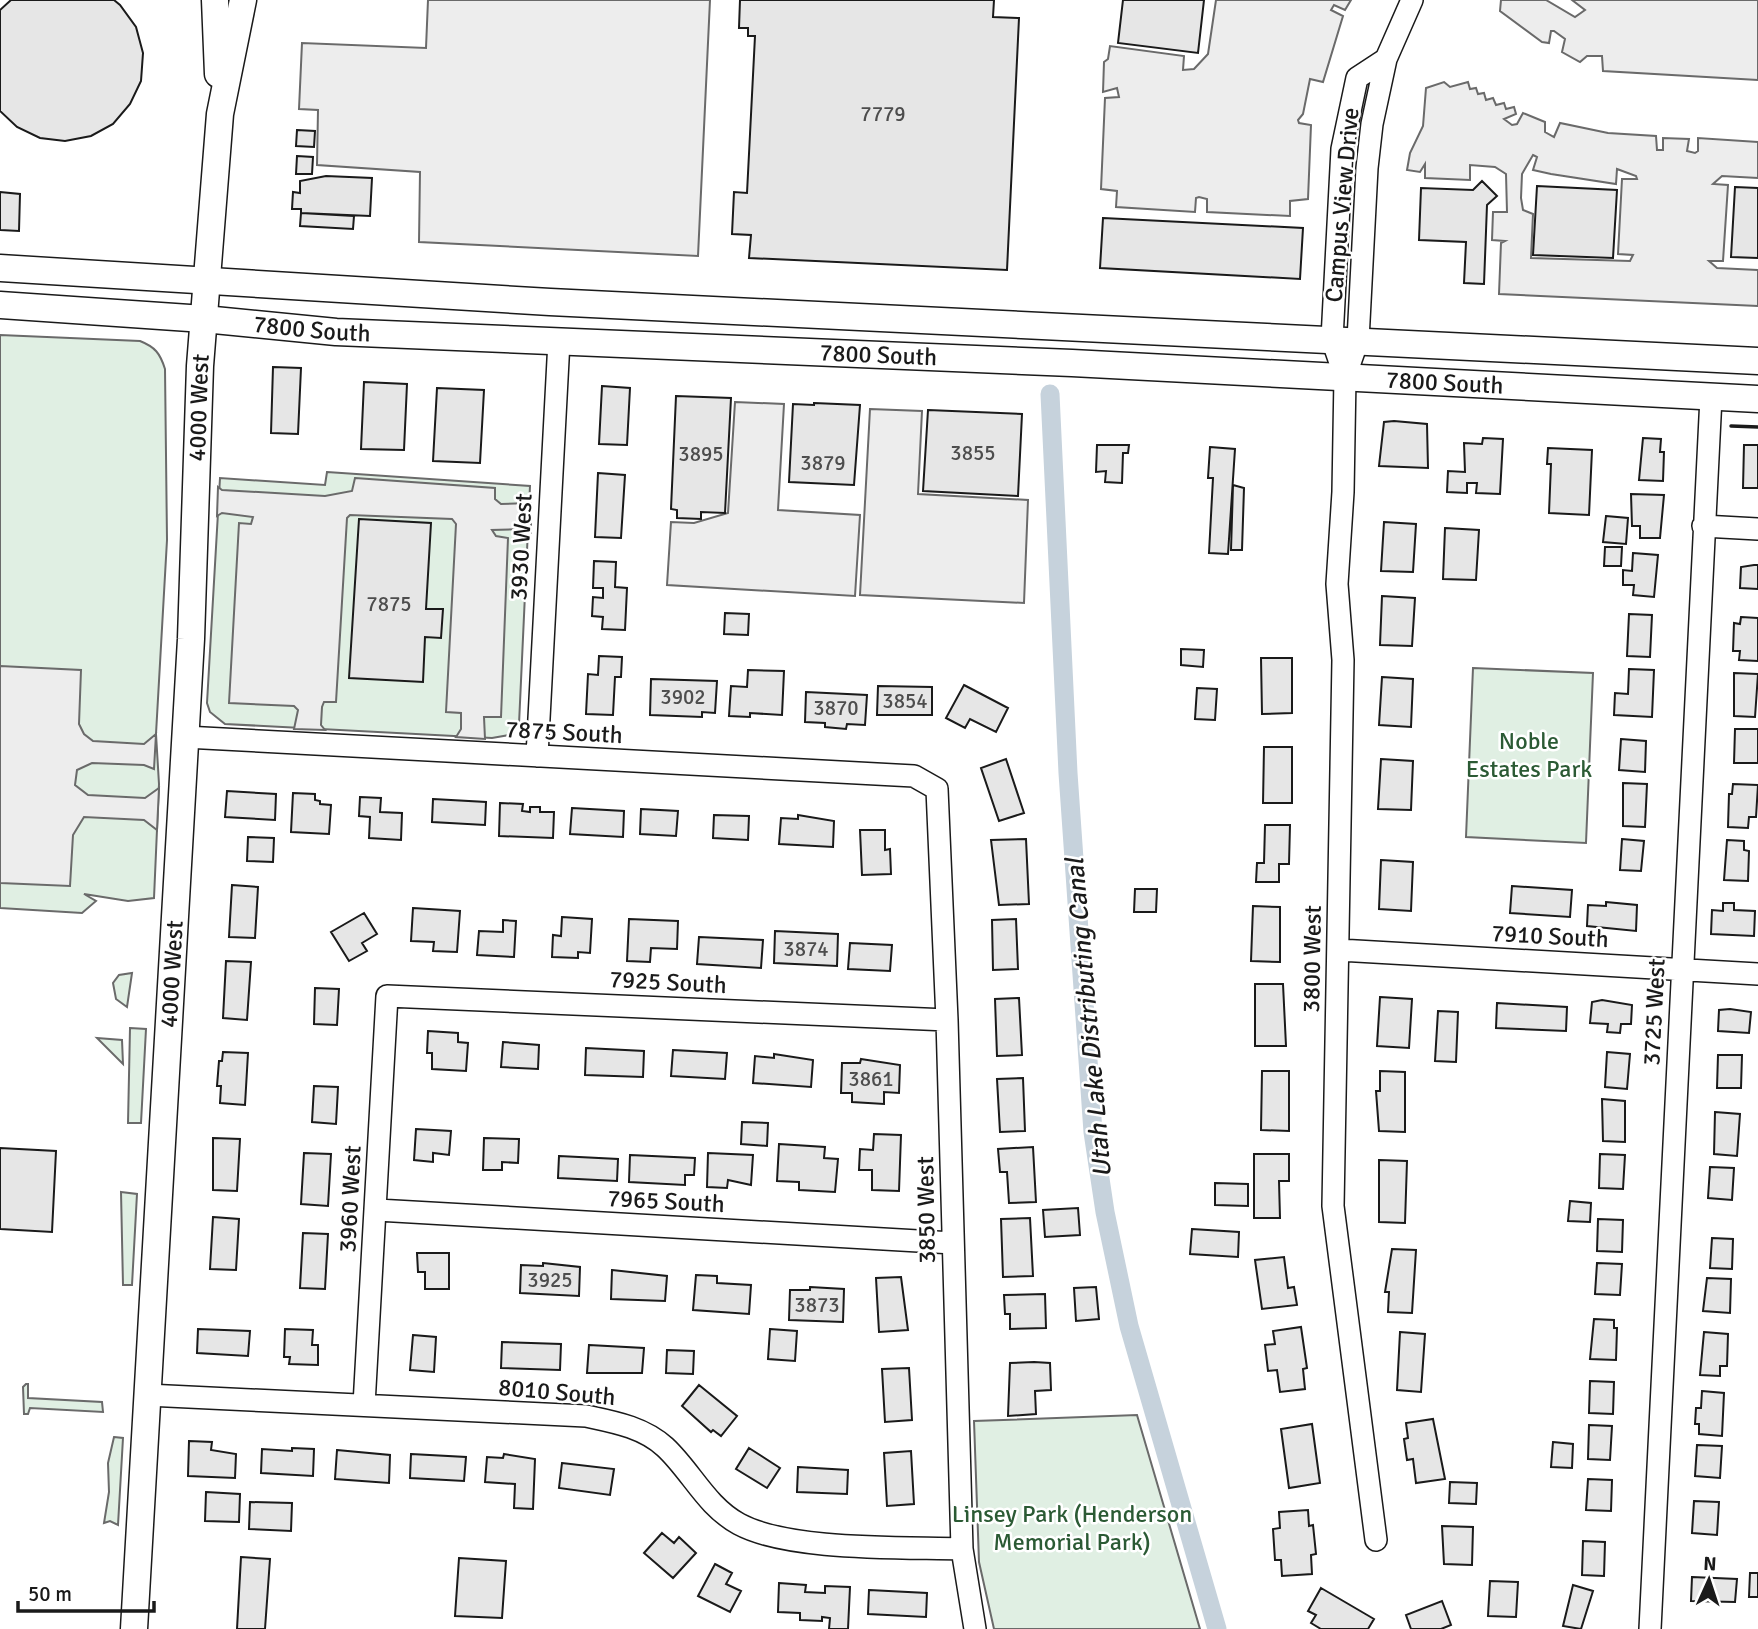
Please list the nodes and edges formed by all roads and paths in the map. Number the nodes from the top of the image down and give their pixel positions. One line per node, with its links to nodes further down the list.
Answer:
1 (215, 0): 4 (main road)
2 (243, 0): 4 (main road)
3 (1412, 0): 10 (street, Campus View Drive)
4 (220, 114): 6 (main road, 4000 West)
5 (0, 268): 6 (main road, 7800 South)
6 (206, 280): 8 (main road, 4000 West); 9 (main road, 7800 South)
7 (0, 305): 8 (main road, 7800 South)
8 (204, 318): 11 (main road, 7800 South); 19 (main road, 4000 West)
9 (1045, 326): 10 (main road, 7800 South); 12 (main road)
10 (1345, 339): 13 (main road, 7800 South); 14 (street, Campus View Drive)
11 (559, 341): 12 (main road, 7800 South); 20 (street, 3930 West)
12 (902, 356): 14 (main road, 7800 South)
13 (1758, 361)
14 (1345, 377): 15 (main road, 7800 South); 22 (street, 3800 West)
15 (1711, 397): 16 (main road, 7800 South); 17 (street, 3725 West)
16 (1758, 399)
17 (1703, 526): 18 (street); 23 (street, 3725 West)
18 (1758, 529)
19 (186, 737): 20 (street, 7875 South); 29 (main road, 4000 West)
20 (537, 756): 21 (street, 7875 South)
21 (937, 789): 26 (street, 3850 West)
22 (1339, 950): 23 (street, 7910 South); 31 (street, 3800 West)
23 (1682, 970): 24 (street, 7910 South); 35 (street, 3725 West)
24 (1758, 974)
25 (387, 996): 26 (street, 7925 South); 27 (street, 3960 West)
26 (947, 1020): 28 (street, 3850 West)
27 (377, 1210): 28 (street, 7965 South); 30 (street, 3960 West)
28 (953, 1243): 32 (street, 3850 West)
29 (147, 1395): 30 (street, 8010 South); 33 (main road, 4000 West)
30 (364, 1405): 32 (street, 8010 South)
31 (1376, 1540)
32 (962, 1549): 34 (street, 3850 West)
33 (134, 1629)
34 (975, 1629)
35 (1650, 1629)

